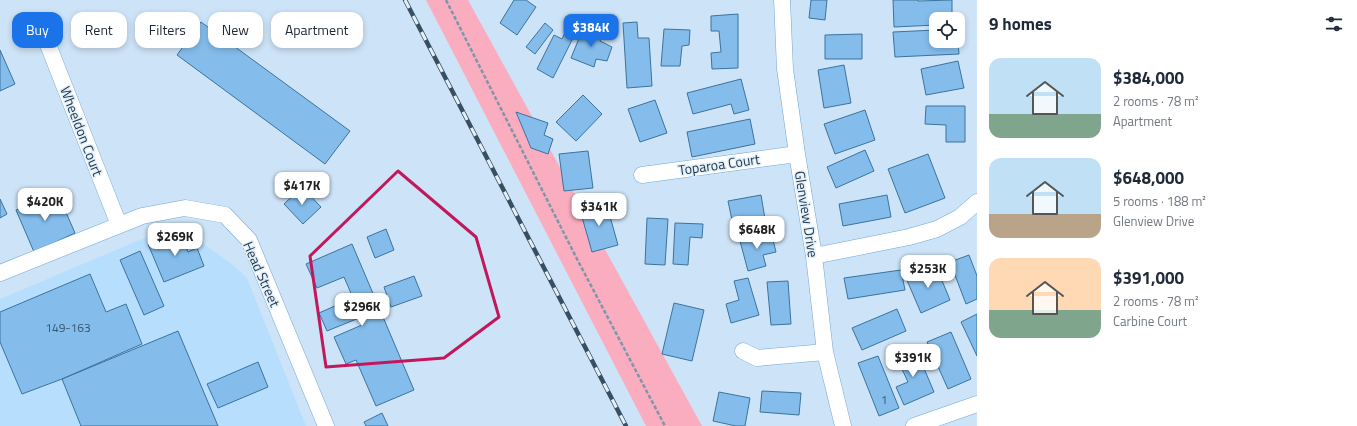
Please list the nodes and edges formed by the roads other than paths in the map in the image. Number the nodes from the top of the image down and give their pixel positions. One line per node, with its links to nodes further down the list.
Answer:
1 (782, 0): 3 (street, Glenview Drive)
2 (49, 48): 6 (street, Wheeldon Court)
3 (797, 154): 4 (street, Toparoa Court); 7 (street, Glenview Drive)
4 (642, 175)
5 (977, 202): 7 (street)
6 (119, 225): 8 (street, Head Street); 12 (street, Head Street)
7 (814, 256): 10 (street, Glenview Drive)
8 (0, 274)
9 (744, 351): 10 (street)
10 (825, 352): 13 (street, Glenview Drive)
11 (977, 404): 14 (street)
12 (326, 426)
13 (843, 426)
14 (914, 426)

